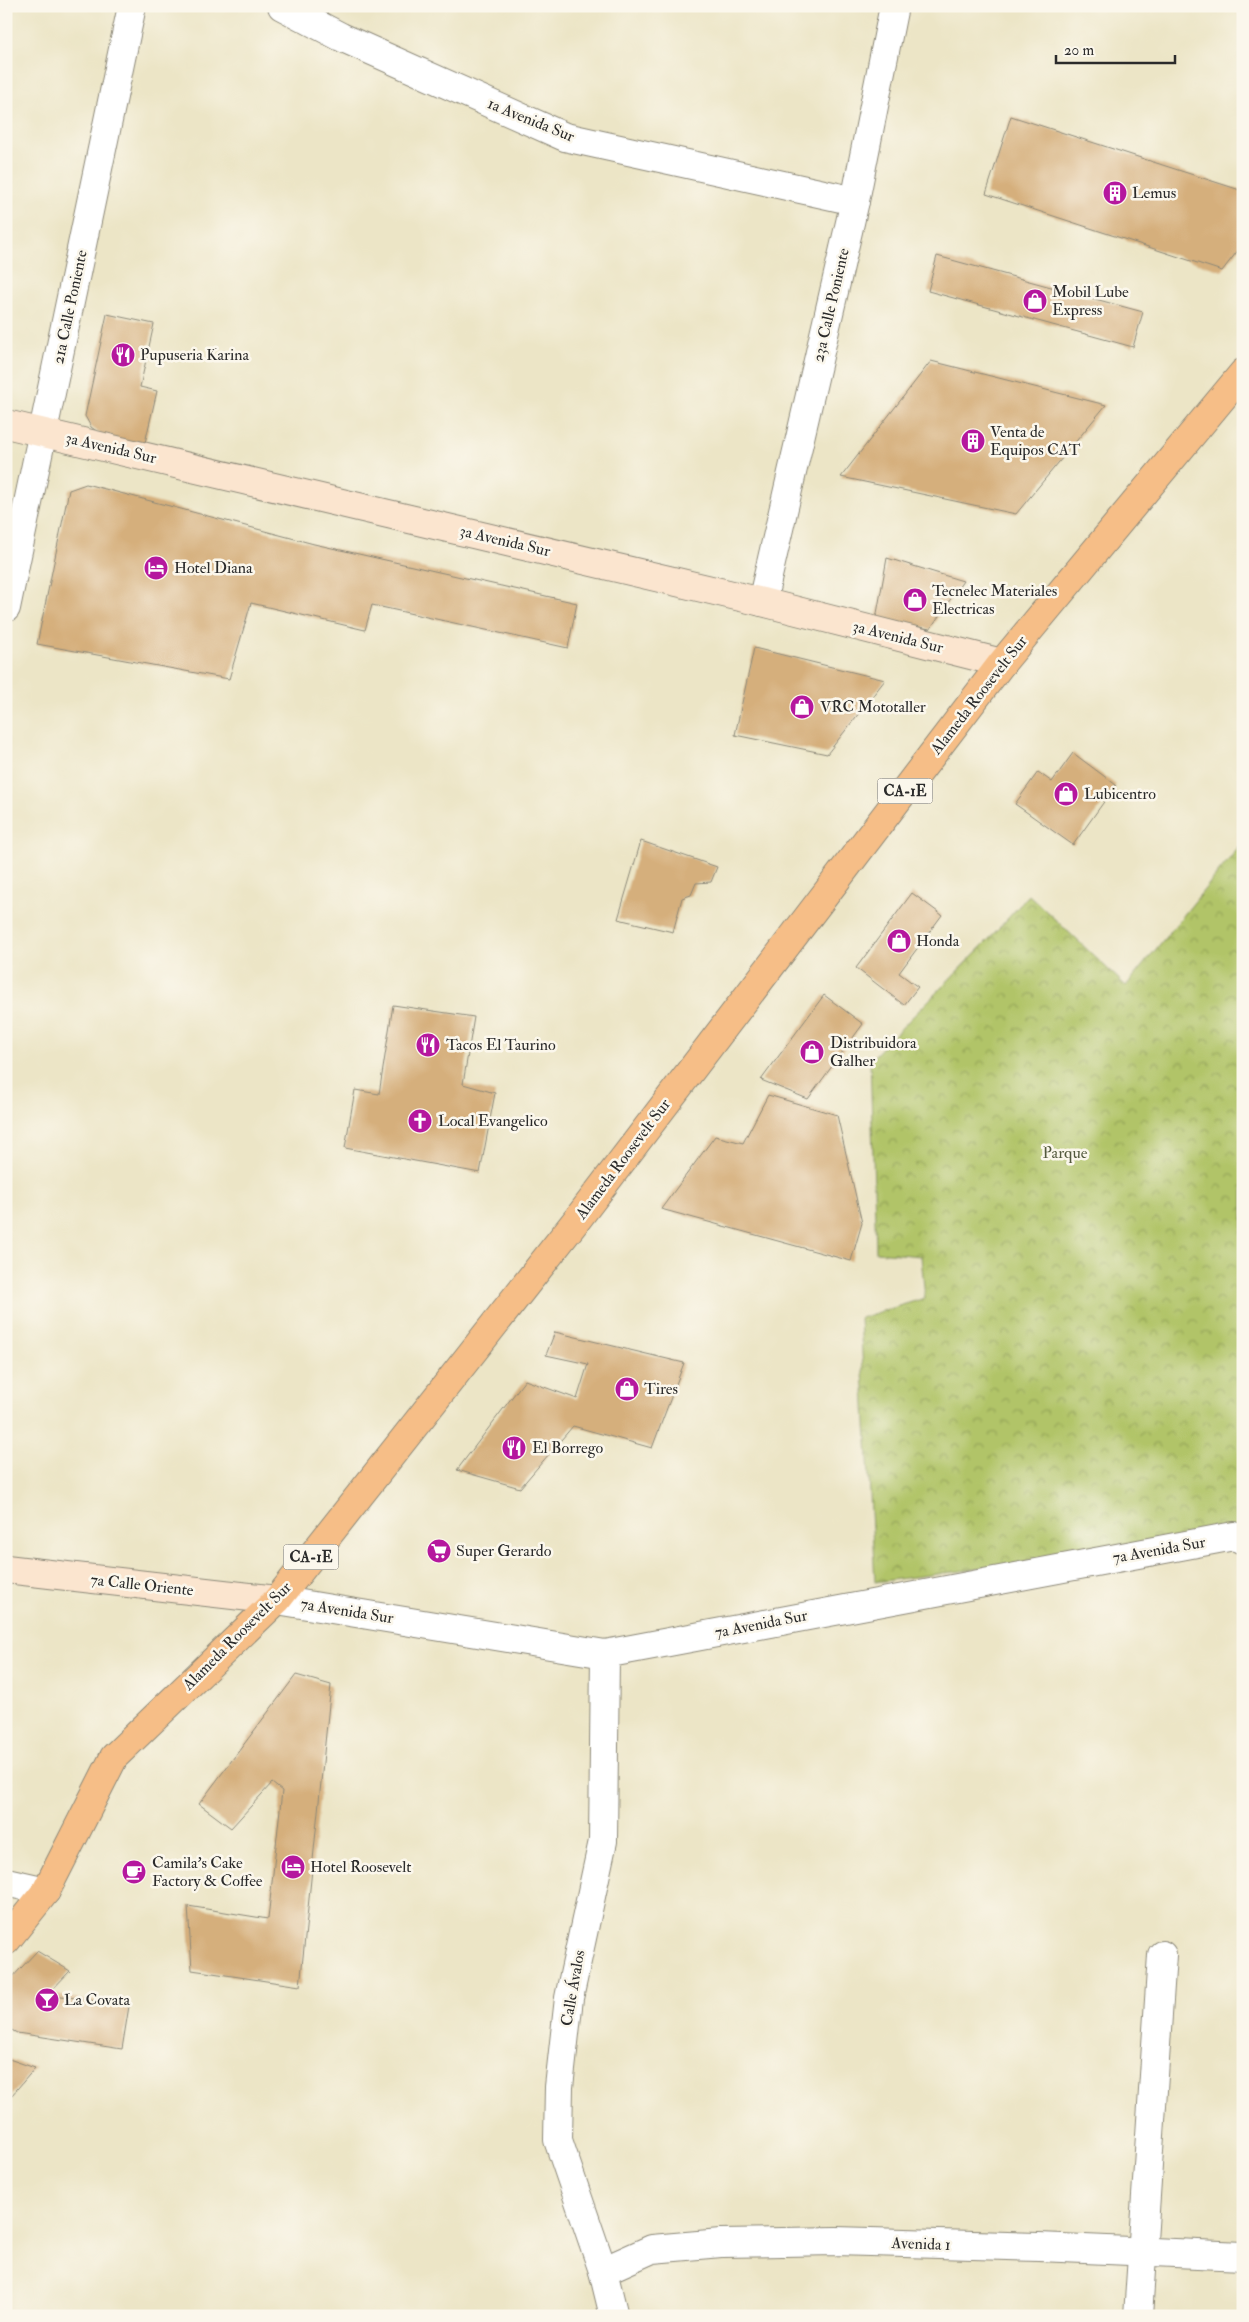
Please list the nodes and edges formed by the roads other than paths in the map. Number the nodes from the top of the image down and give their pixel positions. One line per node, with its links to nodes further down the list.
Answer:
1 (132, 6): 7 (street, 21a Calle Poniente)
2 (282, 6): 4 (street, 1a Avenida Sur)
3 (894, 6): 4 (street, 23a Calle Poniente)
4 (855, 201): 8 (street, 23a Calle Poniente)
5 (1243, 373): 10 (highway, Alameda Roosevelt Sur / CA-1E)
6 (6, 424): 7 (street, 3a Avenida Sur)
7 (44, 432): 8 (street, 3a Avenida Sur); 9 (street, 21a Calle Poniente)
8 (762, 602): 10 (street, 3a Avenida Sur)
9 (6, 608)
10 (1002, 663): 13 (highway, Alameda Roosevelt Sur / CA-1E)
11 (1240, 1536): 14 (street, 7a Avenida Sur)
12 (6, 1569): 13 (street, 7a Calle Oriente)
13 (277, 1600): 14 (street, 7a Avenida Sur); 16 (highway, Alameda Roosevelt Sur / CA-1E)
14 (605, 1654): 21 (street, Calle Ávalos)
15 (6, 1882): 16 (street)
16 (46, 1891): 17 (highway, Alameda Roosevelt Sur / CA-1E)
17 (6, 1940)
18 (1162, 1955): 19 (street)
19 (1142, 2251): 20 (street, Avenida 1); 21 (street, Avenida 1); 23 (street)
20 (1243, 2256)
21 (603, 2271): 22 (street, Calle Ávalos)
22 (614, 2316)
23 (1138, 2316)

